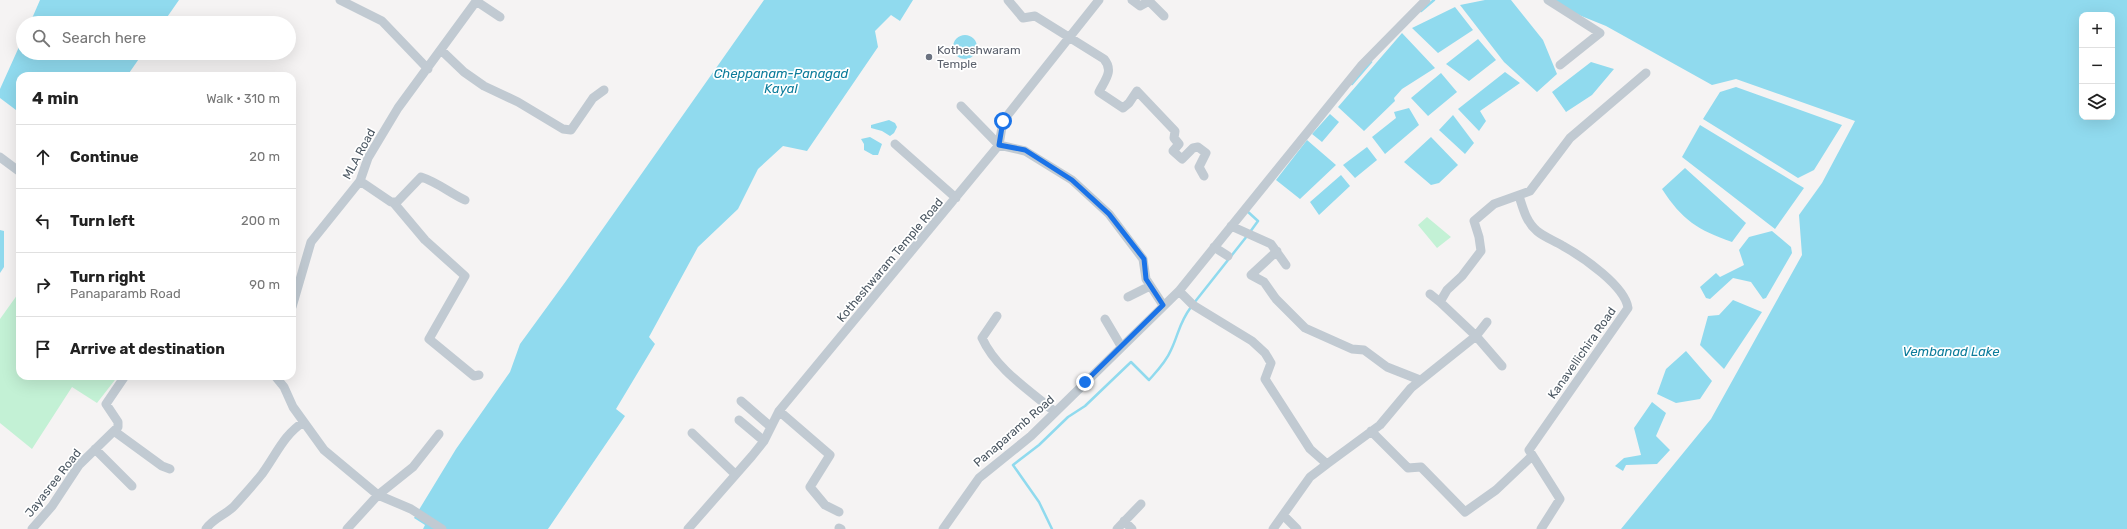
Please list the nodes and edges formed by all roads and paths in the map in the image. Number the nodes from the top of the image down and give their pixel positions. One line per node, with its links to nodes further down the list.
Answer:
1 (340, 0): 13 (street)
2 (477, 0): 9 (street); 11 (street, MLA Road)
3 (1008, 0): 10 (street)
4 (1099, 0): 10 (street, Kotheshwaram Temple Road)
5 (1132, 0): 8 (street)
6 (1426, 0): 27 (street, Panaparamb Road)
7 (1548, 0): 12 (street)
8 (1164, 16)
9 (500, 17)
10 (1070, 37): 18 (street, Kotheshwaram Temple Road); 21 (street)
11 (441, 50): 13 (street, MLA Road); 15 (street)
12 (1560, 65)
13 (428, 69): 22 (street, MLA Road)
14 (1646, 73): 23 (street)
15 (604, 90)
16 (960, 106): 18 (street)
17 (895, 144): 24 (street)
18 (999, 145): 24 (street, Kotheshwaram Temple Road); 32 (street)
19 (0, 157): 20 (street)
20 (16, 169)
21 (1204, 176)
22 (360, 182): 26 (street); 34 (street, MLA Road)
23 (1519, 196): 37 (street); 61 (street, Kanavellichira Road)
24 (956, 198): 50 (street, Kotheshwaram Temple Road)
25 (465, 200): 26 (street)
26 (394, 202): 45 (street)
27 (1231, 226): 28 (street, Panaparamb Road); 29 (street)
28 (1214, 247): 30 (street); 33 (street, Panaparamb Road)
29 (1276, 251): 31 (street); 48 (street)
30 (1228, 256)
31 (1286, 264)
32 (1150, 286): 36 (street); 38 (street)
33 (1179, 291): 38 (street, Panaparamb Road); 62 (street)
34 (296, 294)
35 (1430, 294): 37 (street)
36 (1128, 297)
37 (1440, 302): 42 (street)
38 (1163, 305): 43 (street, Panaparamb Road)
39 (997, 316): 51 (street)
40 (1105, 319): 43 (street)
41 (1486, 322): 42 (street)
42 (1476, 336): 44 (street); 48 (street)
43 (1122, 346): 51 (street, Panaparamb Road)
44 (1502, 366)
45 (479, 375)
46 (122, 380): 55 (street)
47 (279, 380): 53 (street)
48 (1420, 380): 56 (street)
49 (740, 400): 54 (street)
50 (779, 411): 54 (street, Kotheshwaram Temple Road); 68 (street)
51 (1055, 412): 76 (street, Panaparamb Road)
52 (739, 420): 59 (street)
53 (304, 422): 66 (street); 72 (street)
54 (771, 427): 59 (street, Kotheshwaram Temple Road)
55 (114, 431): 60 (street, Jayasree Road); 63 (street)
56 (1371, 431): 61 (street); 62 (street)
57 (692, 433): 64 (street)
58 (439, 434): 66 (street)
59 (764, 441): 64 (street, Kotheshwaram Temple Road)
60 (95, 449): 65 (street); 71 (street, Jayasree Road)
61 (1532, 456): 81 (street)
62 (1327, 464): 69 (street)
63 (170, 469)
64 (735, 474): 75 (street, Kotheshwaram Temple Road)
65 (132, 486)
66 (378, 495): 73 (street); 74 (street)
67 (1141, 504): 70 (street)
68 (839, 512)
69 (1283, 516): 79 (street); 80 (street)
70 (1124, 521): 77 (street); 78 (street)
71 (32, 529)
72 (206, 529)
73 (347, 529)
74 (442, 529)
75 (688, 529)
76 (943, 529)
77 (1116, 529)
78 (1132, 529)
79 (1273, 529)
80 (1298, 529)
81 (1541, 529)

